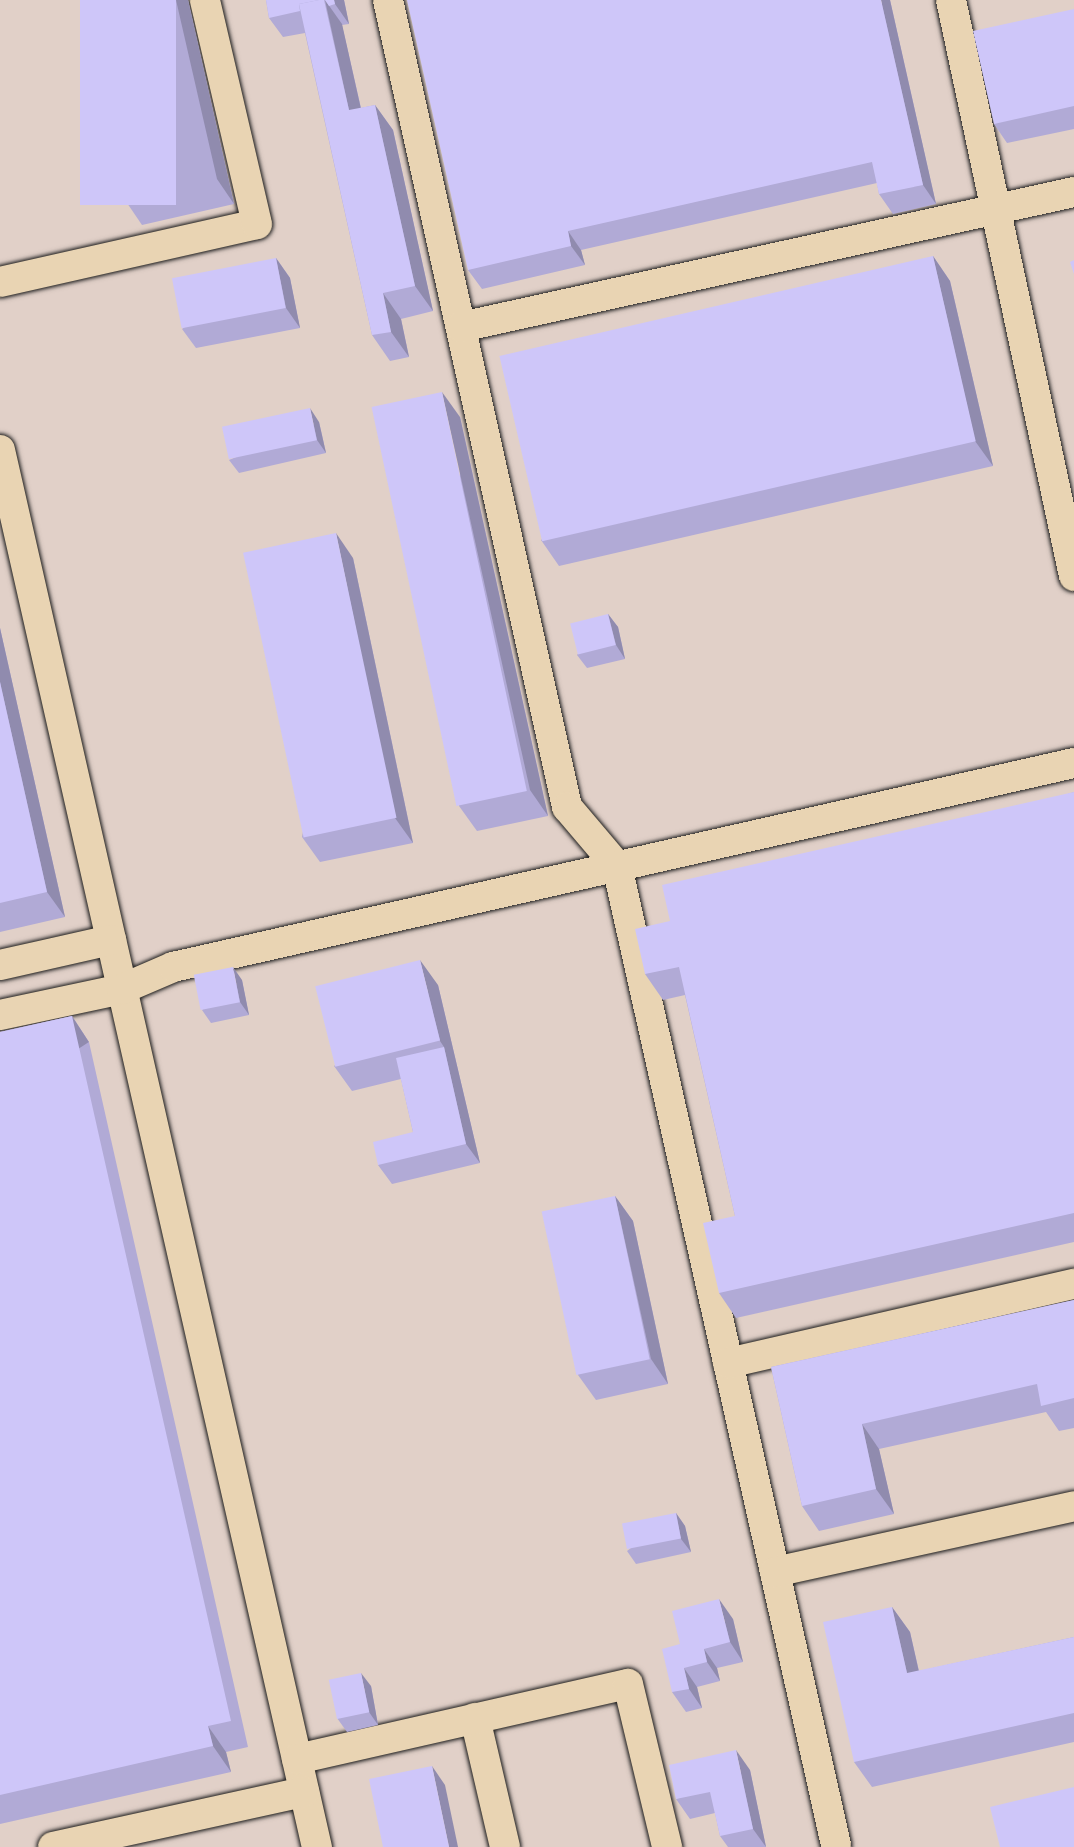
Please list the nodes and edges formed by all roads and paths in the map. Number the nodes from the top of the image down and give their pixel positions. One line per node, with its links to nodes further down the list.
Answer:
1 (205, 0): 6 (lane)
2 (388, 0): 7 (lane)
3 (951, 0): 5 (lane)
4 (1074, 192): 5 (lane)
5 (996, 209): 7 (lane); 9 (lane)
6 (0, 282)
7 (461, 327): 11 (lane)
8 (0, 450): 12 (lane)
9 (1074, 576)
10 (1074, 763): 11 (lane)
11 (617, 866): 14 (lane); 17 (lane)
12 (111, 940): 13 (lane); 14 (lane)
13 (0, 965)
14 (122, 989): 15 (lane); 21 (lane)
15 (0, 1016)
16 (1074, 1284): 17 (lane)
17 (728, 1363): 19 (lane)
18 (1074, 1506): 19 (lane)
19 (775, 1572): 24 (lane)
20 (475, 1718): 21 (lane); 26 (lane); 27 (lane)
21 (297, 1759): 22 (lane)
22 (304, 1792): 23 (lane); 25 (lane)
23 (71, 1845)
24 (836, 1845)
25 (317, 1847)
26 (505, 1847)
27 (667, 1847)

